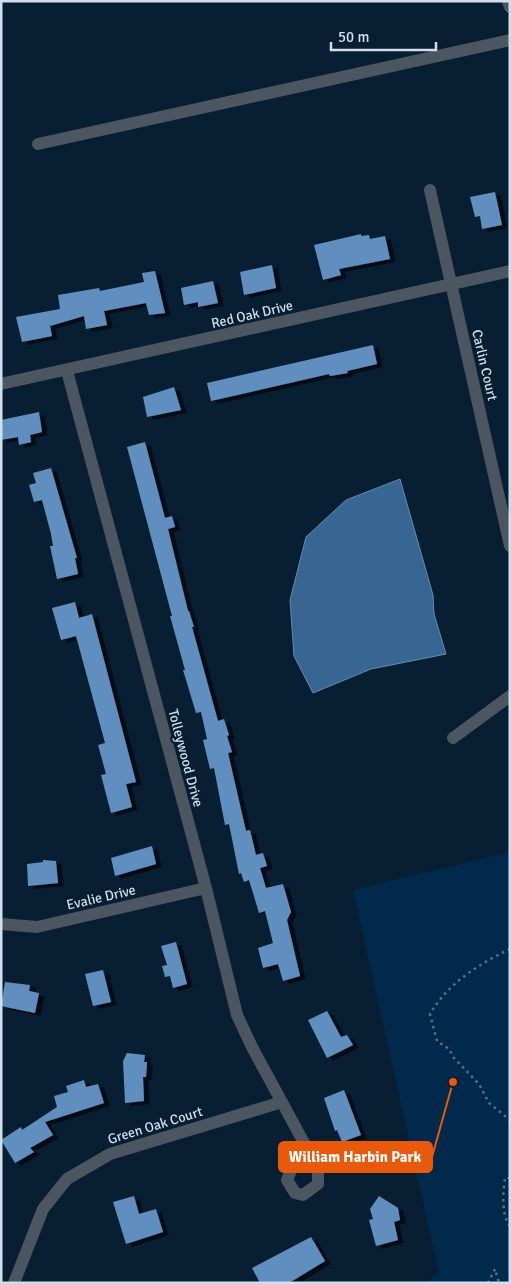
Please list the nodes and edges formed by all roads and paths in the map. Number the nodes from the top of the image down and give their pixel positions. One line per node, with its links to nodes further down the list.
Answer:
1 (508, 1): 2 (street)
2 (510, 8)
3 (510, 40): 4 (street)
4 (38, 144)
5 (430, 190): 7 (street, Carlin Court)
6 (510, 271): 7 (street, Red Oak Drive)
7 (451, 284): 8 (street, Red Oak Drive); 10 (street, Carlin Court)
8 (67, 372): 9 (street, Red Oak Drive); 13 (street, Tolleywood Drive)
9 (1, 384)
10 (510, 546)
11 (510, 696): 12 (street)
12 (452, 738)
13 (206, 888): 14 (street, Evalie Drive); 16 (street, Tolleywood Drive)
14 (1, 924)
15 (510, 949): 17 (path)
16 (282, 1102): 18 (street, Tolleywood Drive); 23 (street, Green Oak Court)
17 (510, 1120)
18 (303, 1141)
19 (510, 1178): 22 (path)
20 (510, 1182): 21 (path)
21 (510, 1186)
22 (510, 1226)
23 (14, 1283)
24 (488, 1283): 25 (path)
25 (499, 1283)

